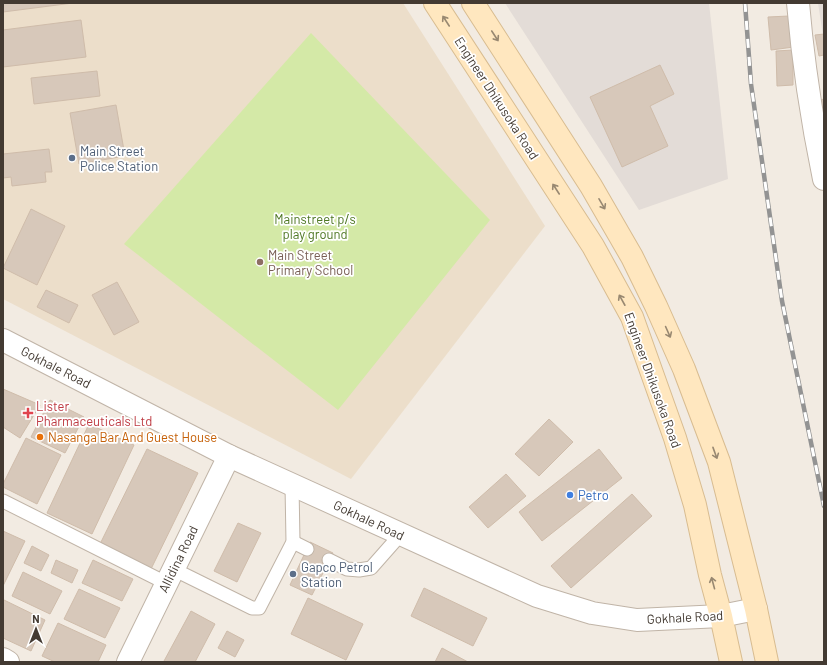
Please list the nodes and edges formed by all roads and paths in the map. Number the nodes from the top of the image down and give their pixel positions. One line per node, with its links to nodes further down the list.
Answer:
1 (435, 3): 15 (street, Engineer Dhikusoka Road, one-way to 1)
2 (473, 3): 14 (street, one-way to 14)
3 (798, 3): 4 (street)
4 (824, 179)
5 (3, 340): 6 (street, Gokhale Road)
6 (229, 456): 7 (street, Gokhale Road); 13 (street, Allidina Road)
7 (292, 484): 9 (street, Gokhale Road); 10 (lane)
8 (3, 501): 13 (lane)
9 (401, 534): 12 (lane); 15 (street, Gokhale Road)
10 (292, 542): 11 (lane); 13 (lane)
11 (307, 549)
12 (329, 560)
13 (170, 576): 18 (street, Allidina Road)
14 (756, 610): 15 (street, Gokhale Road); 20 (street)
15 (722, 616): 19 (street, Engineer Dhikusoka Road)
16 (3, 659): 17 (street)
17 (8, 662)
18 (128, 662)
19 (731, 662)
20 (767, 662)

